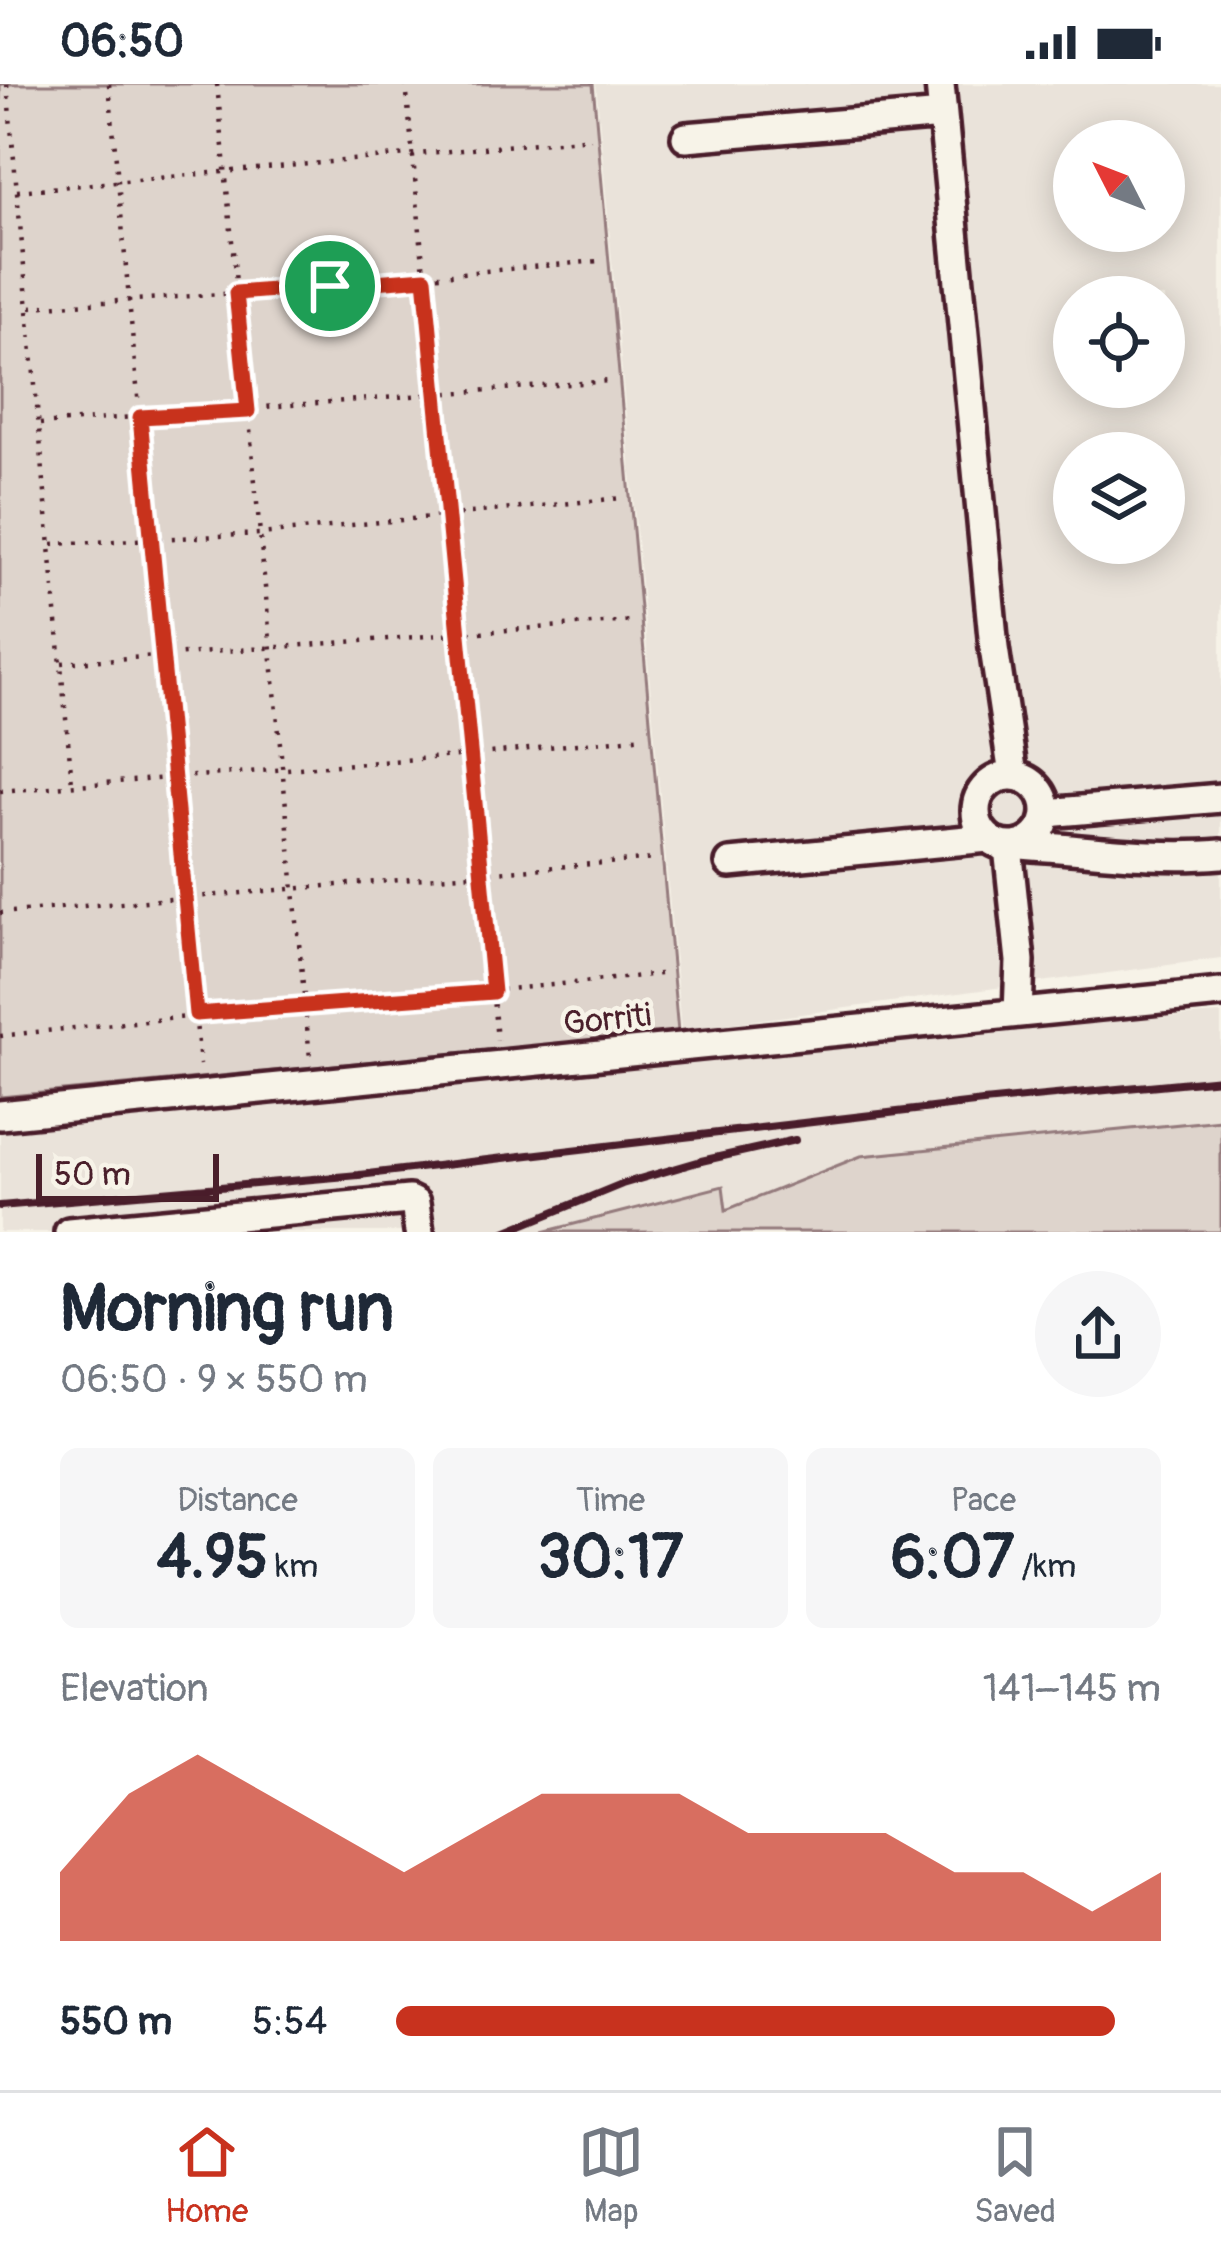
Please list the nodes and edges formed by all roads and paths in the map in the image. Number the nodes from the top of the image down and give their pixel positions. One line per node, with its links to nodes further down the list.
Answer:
1 (7, 84): 12 (path)
2 (109, 84): 11 (path)
3 (217, 84): 10 (path)
4 (406, 84): 9 (path)
5 (940, 84): 6 (street)
6 (943, 116): 7 (street); 36 (street)
7 (686, 137)
8 (590, 138): 9 (path)
9 (413, 154): 10 (path); 14 (path)
10 (226, 175): 11 (path); 15 (path)
11 (118, 183): 12 (path); 16 (path)
12 (17, 191): 17 (path)
13 (599, 260): 14 (path)
14 (425, 278): 15 (path); 19 (path)
15 (236, 293): 16 (path); 20 (path)
16 (129, 299): 17 (path); 21 (path)
17 (28, 307): 22 (path)
18 (609, 381): 19 (path)
19 (436, 394): 20 (path); 24 (path)
20 (248, 411): 21 (path); 25 (path)
21 (140, 417): 22 (path); 26 (path)
22 (39, 424): 27 (path)
23 (620, 498): 24 (path)
24 (448, 515): 25 (path); 29 (path)
25 (261, 534): 26 (path); 30 (path)
26 (150, 538): 27 (path); 31 (path)
27 (50, 544): 32 (path)
28 (631, 621): 29 (path)
29 (459, 635): 30 (path); 34 (path)
30 (272, 648): 31 (path); 35 (path)
31 (162, 655): 32 (path); 37 (path)
32 (61, 664): 38 (path)
33 (645, 737): 34 (path)
34 (470, 755): 35 (path); 46 (path)
35 (283, 770): 37 (path); 47 (path)
36 (1013, 775): 41 (street); 42 (street)
37 (173, 776): 38 (path); 48 (path)
38 (72, 783): 39 (path)
39 (0, 791)
40 (1221, 798): 41 (street)
41 (1046, 813): 42 (street)
42 (1005, 843): 43 (street); 45 (street); 54 (street)
43 (1221, 854)
44 (654, 859): 46 (path)
45 (730, 863)
46 (482, 874): 47 (path); 51 (path)
47 (294, 889): 48 (path); 53 (path)
48 (185, 898): 49 (path); 55 (path)
49 (0, 913)
50 (660, 974): 51 (path)
51 (493, 992): 53 (path); 57 (path)
52 (1221, 993): 54 (street, Gorriti)
53 (305, 1006): 55 (path); 58 (path)
54 (1018, 1013): 60 (street, Gorriti)
55 (196, 1014): 56 (path); 59 (path)
56 (0, 1036)
57 (498, 1042)
58 (310, 1058)
59 (200, 1065)
60 (0, 1115)
61 (69, 1232): 62 (street)
62 (419, 1232)

